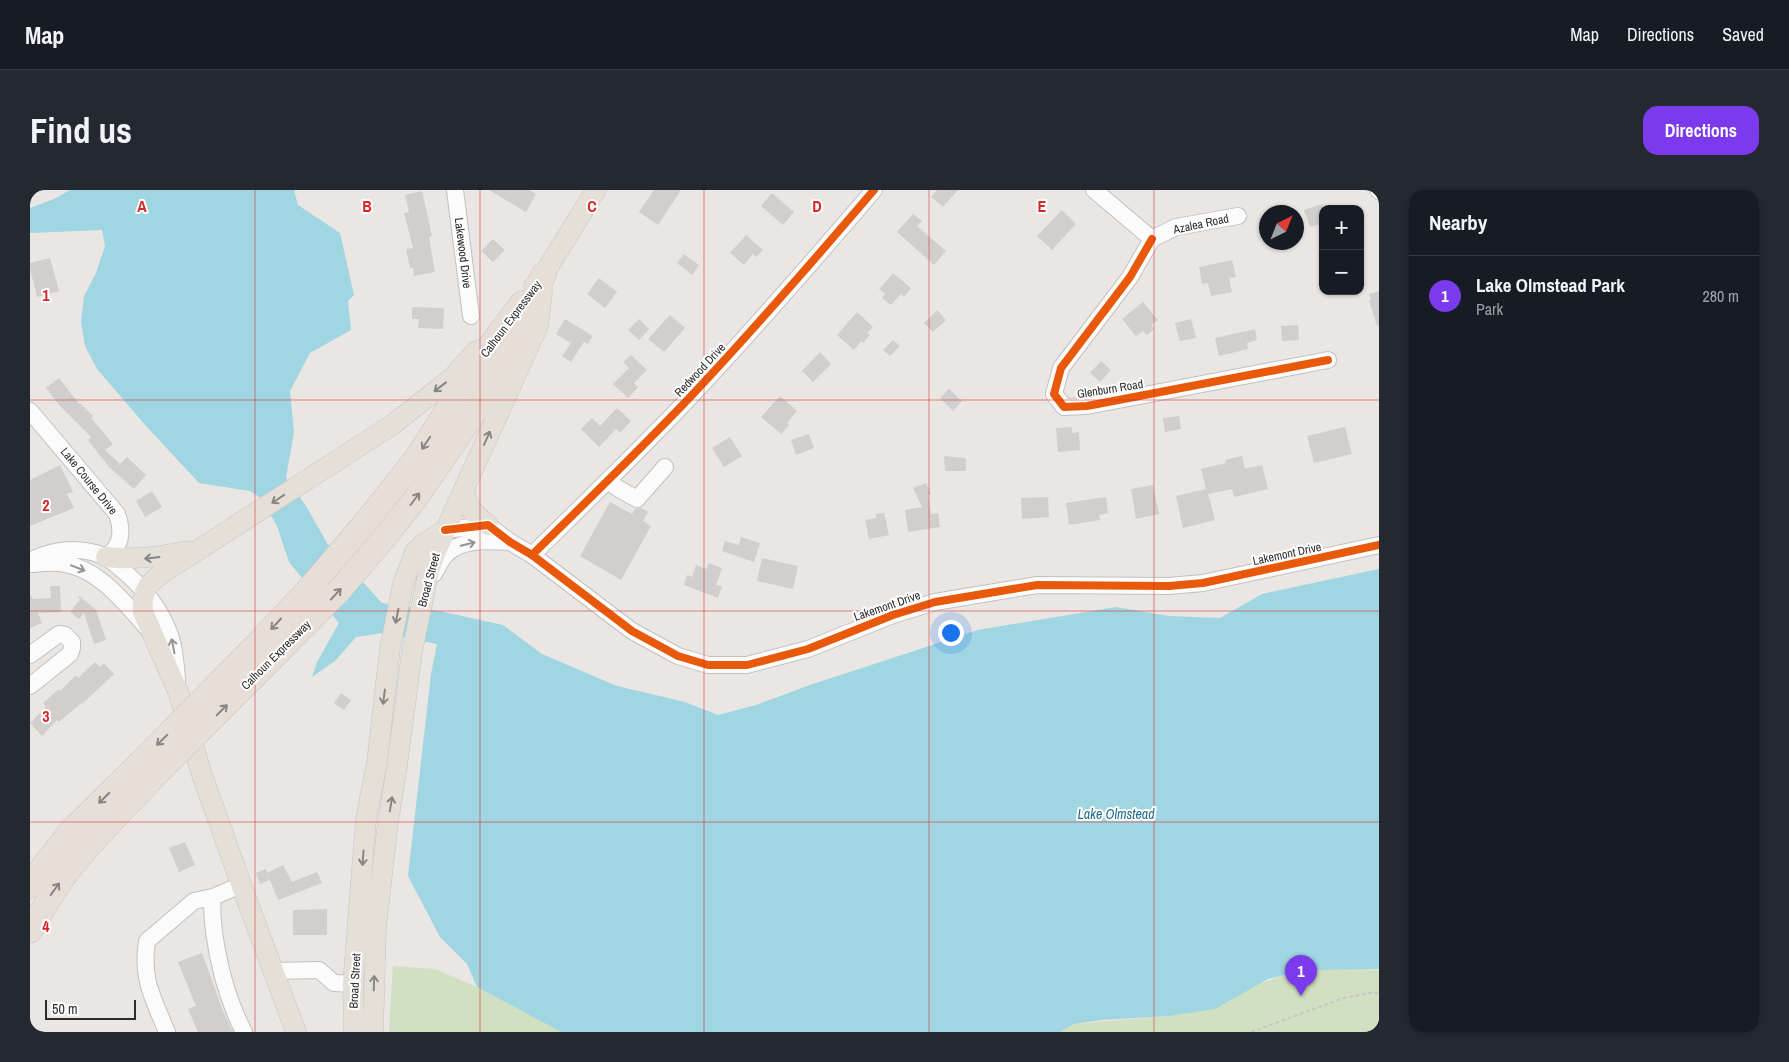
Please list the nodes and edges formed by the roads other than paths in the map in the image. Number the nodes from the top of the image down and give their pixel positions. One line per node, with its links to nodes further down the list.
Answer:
1 (455, 190): 8 (street, Lakewood Drive)
2 (596, 190): 7 (main road)
3 (874, 190): 12 (street, Redwood Drive)
4 (1094, 190): 6 (street)
5 (1238, 216): 6 (street, Azalea Road)
6 (1152, 239): 9 (street, Glenburn Road)
7 (544, 274): 13 (main road, one-way to 7); 18 (main road, one-way to 18); 28 (highway, Calhoun Expressway, one-way to 28, bridge); 28 (highway, Calhoun Expressway, one-way to 7, bridge)
8 (471, 316)
9 (1328, 360)
10 (30, 410): 20 (street, Lake Course Drive)
11 (665, 467): 12 (street)
12 (608, 481): 19 (street, Redwood Drive)
13 (464, 489): 14 (main road); 15 (main road)
14 (488, 525): 15 (street); 16 (street, Lakemont Drive)
15 (446, 530): 22 (main road, Broad Street); 34 (main road, Broad Street, one-way to 34)
16 (510, 542): 19 (street, Lakemont Drive); 22 (street, Lakemont Drive, one-way to 16)
17 (1379, 545): 19 (street, Lakemont Drive)
18 (197, 549): 20 (main road, one-way to 20); 23 (main road)
19 (532, 555)
20 (106, 557): 21 (street); 23 (street)
21 (30, 563): 24 (street, one-way to 24)
22 (424, 590): 40 (main road, Broad Street, one-way to 22)
23 (145, 591): 24 (main road); 27 (street, one-way to 23)
24 (150, 632): 27 (main road)
25 (30, 655): 26 (street)
26 (30, 686)
27 (179, 694): 29 (main road)
28 (145, 772): 30 (highway, Calhoun Expressway, one-way to 30); 32 (highway, Calhoun Expressway, one-way to 28)
29 (241, 885): 31 (street); 33 (main road)
30 (30, 886)
31 (213, 897): 36 (street); 37 (street)
32 (30, 931)
33 (273, 971): 34 (street); 35 (main road)
34 (353, 984): 39 (main road, Broad Street)
35 (293, 1024): 38 (main road)
36 (167, 1032)
37 (244, 1032)
38 (310, 1032)
39 (354, 1032)
40 (373, 1032)

